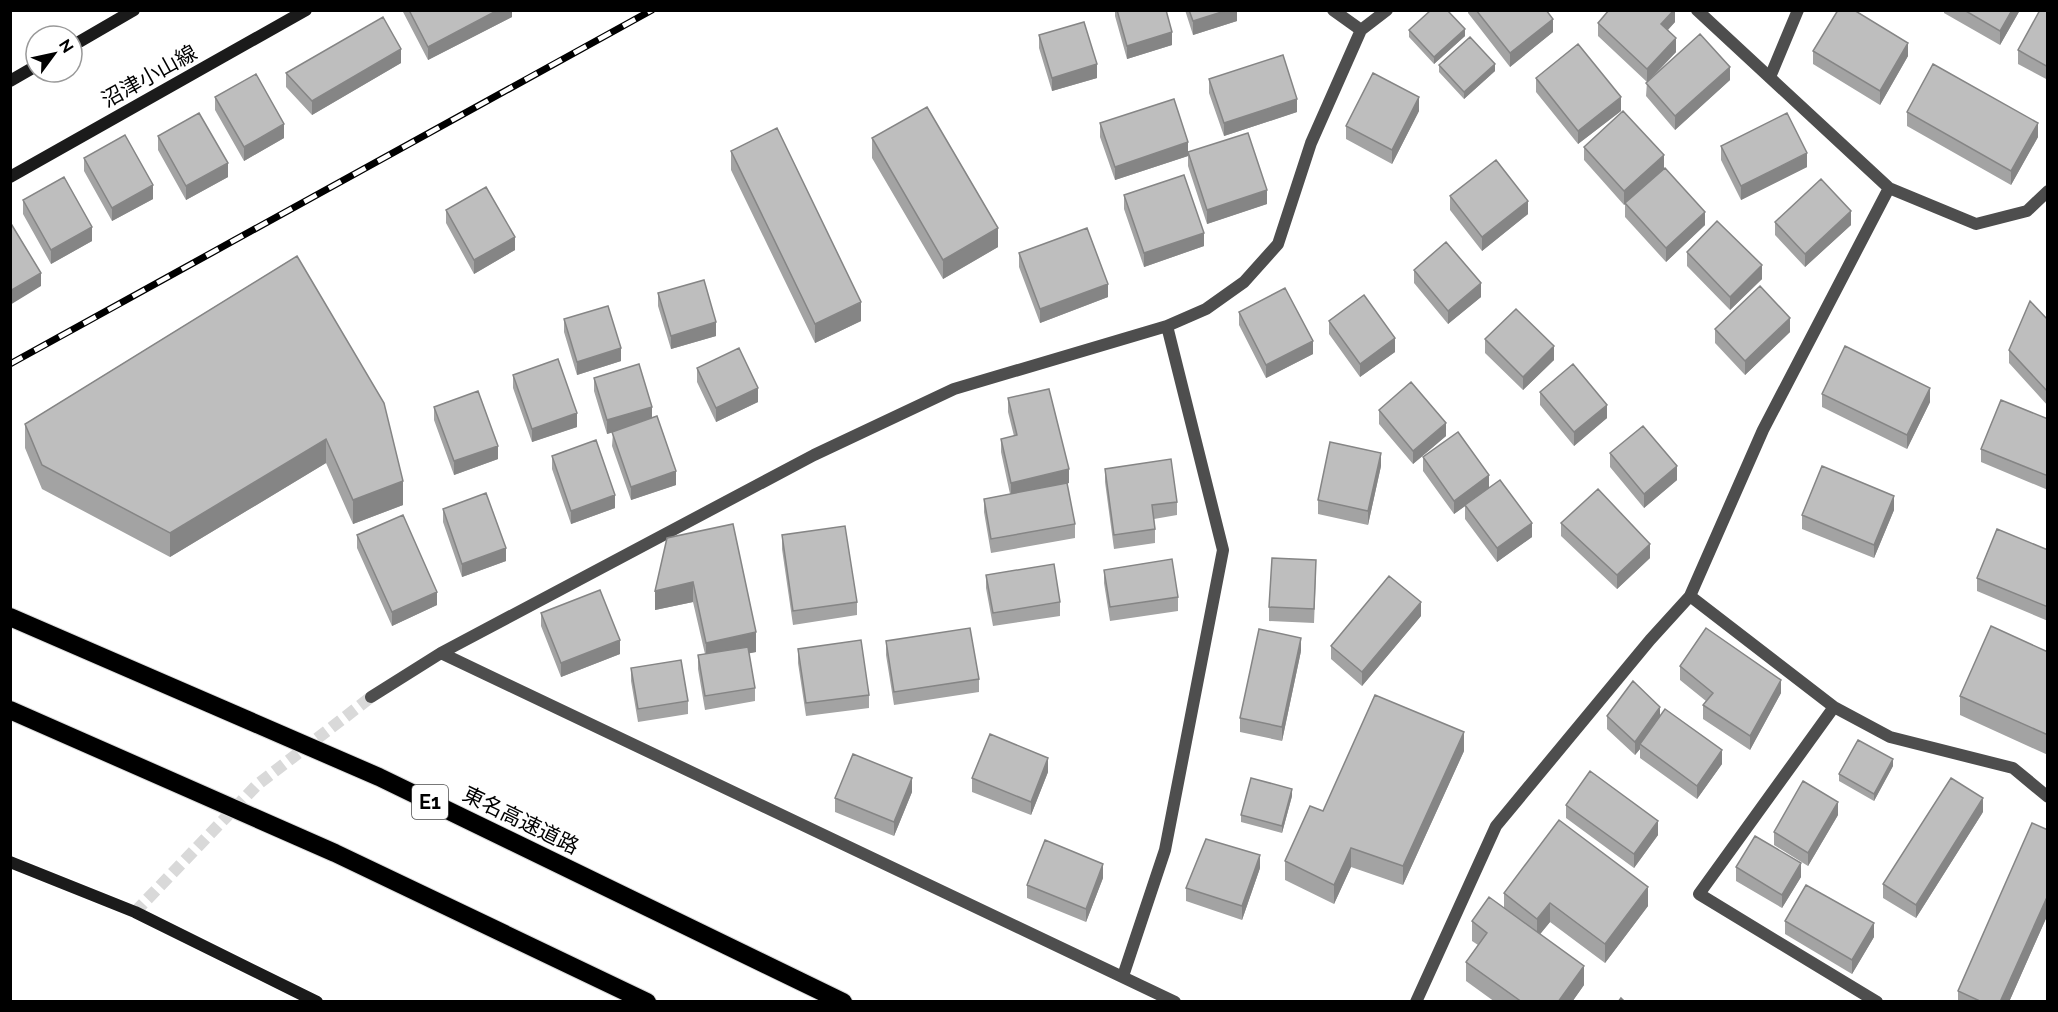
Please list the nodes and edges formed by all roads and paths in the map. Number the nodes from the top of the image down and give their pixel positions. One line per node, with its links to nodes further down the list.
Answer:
1 (134, 10): 8 (main road)
2 (306, 10): 12 (main road, 沼津小山線)
3 (1334, 10): 7 (street)
4 (1387, 10): 7 (street)
5 (1697, 10): 10 (street)
6 (1797, 10): 10 (street)
7 (1361, 30): 15 (street)
8 (84, 39)
9 (24, 73): 11 (main road)
10 (1770, 77): 13 (street)
11 (10, 81)
12 (10, 177)
13 (1890, 188): 14 (street); 16 (street)
14 (2048, 191)
15 (1167, 326): 18 (street); 24 (street)
16 (1690, 596): 20 (street); 29 (street)
17 (10, 616): 27 (highway, 東名高速道路 / E1)
18 (441, 653): 19 (street); 24 (street)
19 (371, 698)
20 (1834, 707): 22 (street); 30 (street)
21 (10, 710): 26 (highway)
22 (2048, 797)
23 (10, 862): 25 (main road)
24 (1124, 976): 28 (street)
25 (317, 1002)
26 (648, 1002)
27 (843, 1002)
28 (1175, 1002)
29 (1416, 1002)
30 (1877, 1002)

